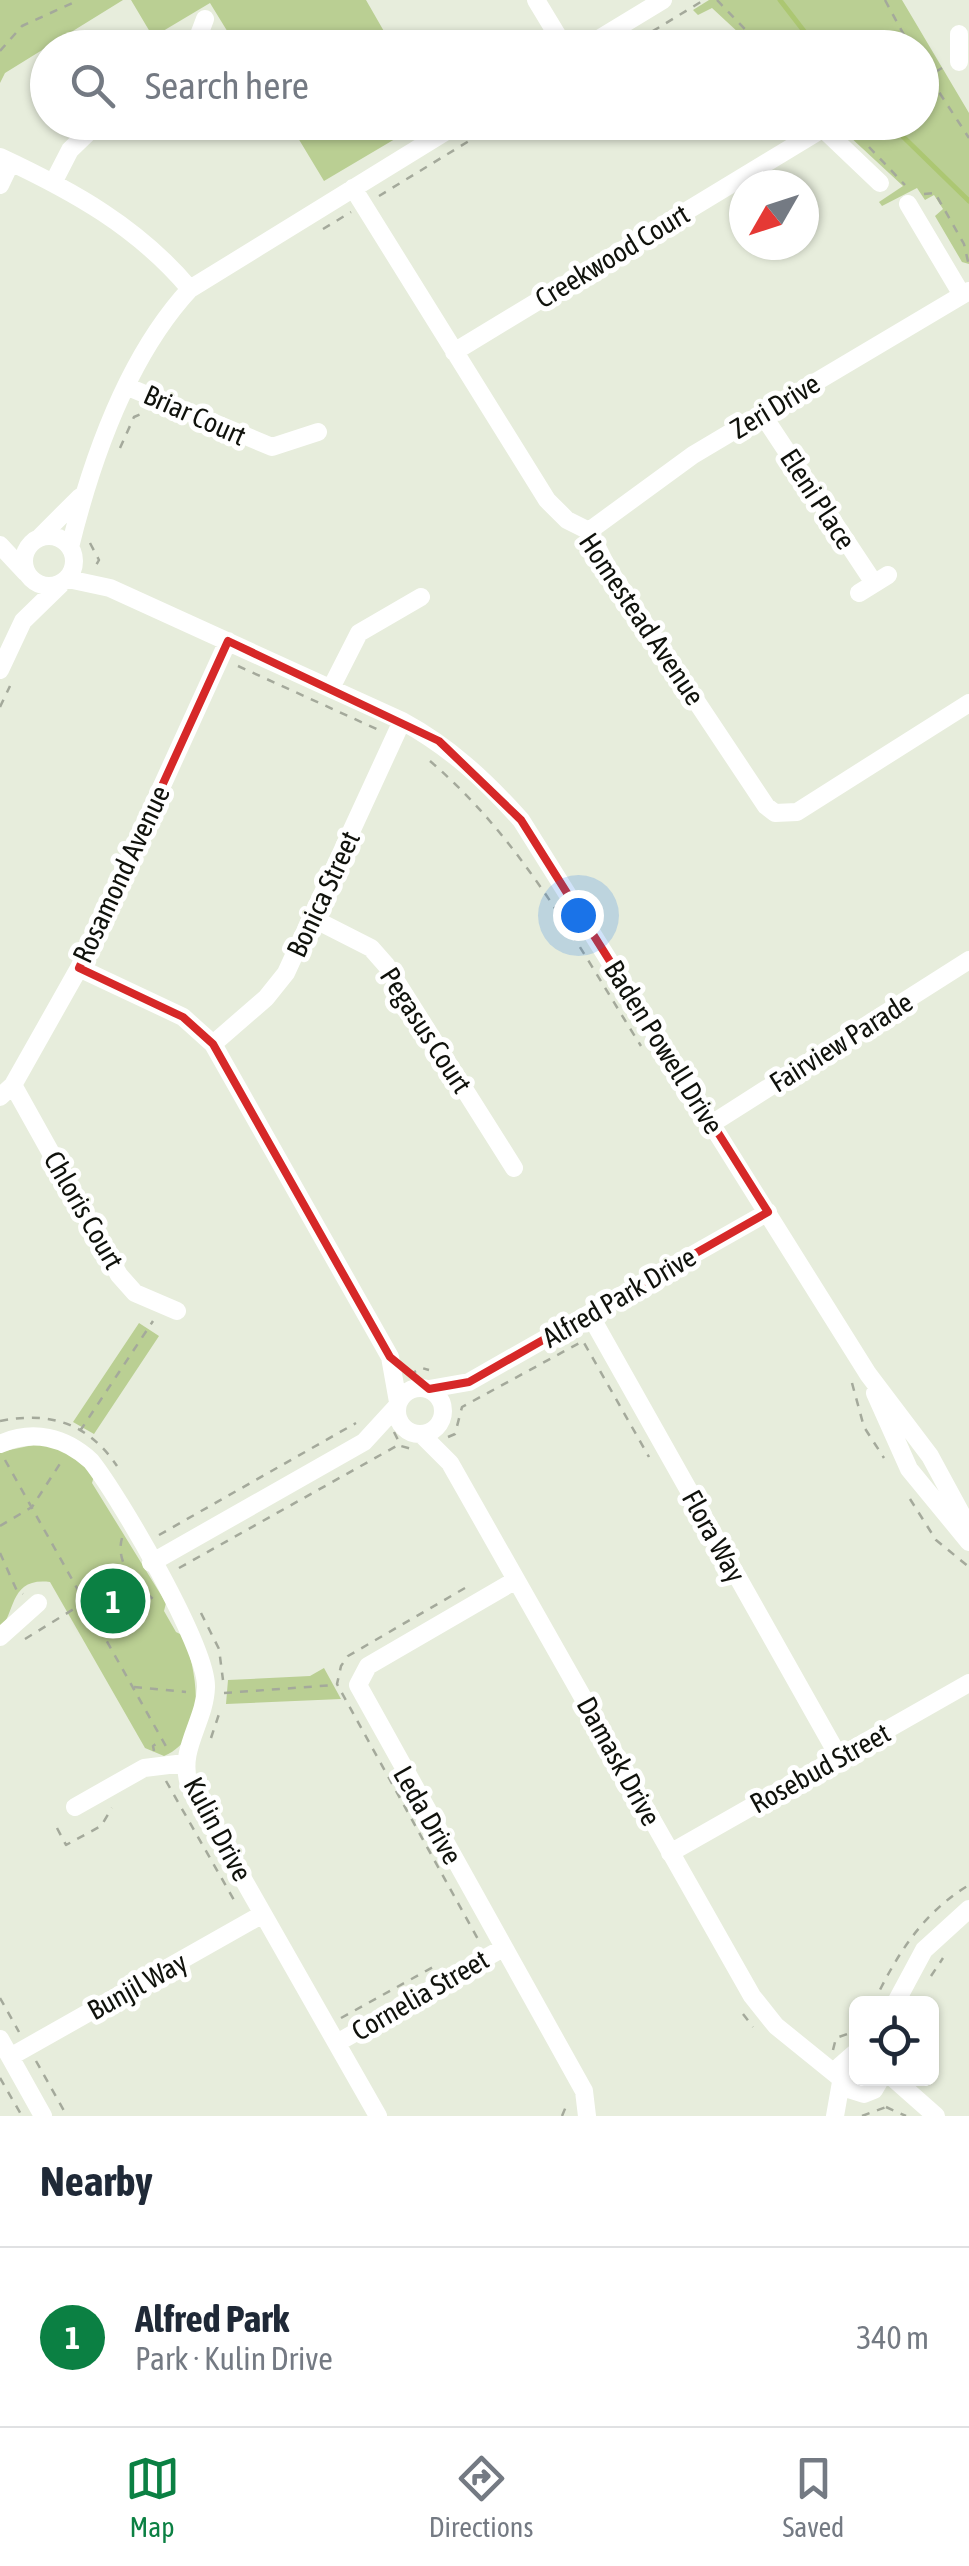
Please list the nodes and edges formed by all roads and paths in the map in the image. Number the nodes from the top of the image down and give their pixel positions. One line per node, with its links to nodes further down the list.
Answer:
1 (80, 0): 15 (path)
2 (536, 0): 9 (street)
3 (704, 0): 11 (path)
4 (716, 0): 12 (path)
5 (885, 0): 13 (path)
6 (659, 1): 10 (street)
7 (205, 19): 8 (street)
8 (203, 30)
9 (554, 30)
10 (613, 30)
11 (655, 30)
12 (745, 30)
13 (901, 30)
14 (962, 47): 16 (path)
15 (0, 51)
16 (939, 67)
17 (939, 93): 18 (path)
18 (969, 138)
19 (80, 140): 25 (street)
20 (436, 140): 28 (street)
21 (466, 140): 28 (path)
22 (796, 140): 33 (street, Creekwood Court)
23 (834, 140): 26 (street, Creekwood Court)
24 (6, 160): 25 (street); 27 (street)
25 (53, 183): 31 (street)
26 (880, 184)
27 (0, 185)
28 (359, 196): 30 (path); 31 (street); 33 (street, Homestead Avenue)
29 (908, 204): 32 (street)
30 (314, 234)
31 (190, 288): 34 (street)
32 (966, 293): 35 (street, Zeri Drive)
33 (454, 352): 40 (street, Homestead Avenue)
34 (138, 390): 36 (street, Briar Court); 37 (path); 38 (street)
35 (762, 414): 40 (street, Zeri Drive); 48 (street, Eleni Place)
36 (318, 432)
37 (118, 450)
38 (80, 496): 42 (street); 44 (street)
39 (88, 529): 45 (path)
40 (589, 531): 57 (street, Homestead Avenue)
41 (0, 535): 42 (street)
42 (36, 539): 44 (street); 46 (street)
43 (0, 545): 46 (street)
44 (71, 549): 45 (street, Baden Powell Drive); 47 (street)
45 (93, 571): 49 (street, Baden Powell Drive)
46 (27, 575): 47 (street); 51 (street)
47 (65, 581): 49 (street, Baden Powell Drive); 51 (street)
48 (874, 584)
49 (110, 588): 52 (street, Baden Powell Drive)
50 (422, 596): 54 (street)
51 (23, 621): 53 (street)
52 (224, 650): 54 (street, Baden Powell Drive); 59 (path); 63 (street, Rosamond Avenue)
53 (7, 674): 56 (path)
54 (331, 688): 59 (street, Baden Powell Drive)
55 (0, 692): 56 (path)
56 (6, 694): 58 (path)
57 (969, 703)
58 (0, 708)
59 (398, 729): 61 (street, Bonica Street); 67 (street, Baden Powell Drive)
60 (428, 758): 65 (path)
61 (314, 918): 64 (street, Bonica Street); 68 (street, Pegasus Court)
62 (969, 960): 67 (street, Fairview Parade)
63 (79, 968): 64 (street); 66 (street, Rosamond Avenue)
64 (213, 1044): 72 (street)
65 (647, 1056)
66 (7, 1091): 70 (street, Chloris Court)
67 (713, 1123): 69 (street, Baden Powell Drive)
68 (514, 1168)
69 (768, 1212): 71 (street, Alfred Park Drive); 73 (street, Baden Powell Drive)
70 (169, 1309): 79 (path)
71 (590, 1315): 74 (street, Alfred Park Drive); 106 (street, Flora Way)
72 (390, 1357): 75 (street); 76 (street)
73 (859, 1376): 82 (street, Baden Powell Drive); 83 (path); 86 (street, Baden Powell Drive)
74 (470, 1382): 75 (street, Alfred Park Drive); 77 (street, Alfred Park Drive)
75 (425, 1388): 76 (street); 77 (street)
76 (397, 1404): 78 (street); 80 (street)
77 (443, 1424): 78 (street); 84 (street, Damask Drive); 85 (path)
78 (410, 1436): 80 (street); 84 (street, Damask Drive); 95 (path)
79 (74, 1441): 81 (street); 88 (path); 93 (street, Kulin Drive)
80 (364, 1442): 93 (street)
81 (0, 1448): 88 (path)
82 (930, 1456): 86 (street); 90 (street, Baden Powell Drive)
83 (885, 1459)
84 (450, 1462): 97 (street, Damask Drive)
85 (652, 1462)
86 (910, 1469): 91 (street, Baden Powell Drive)
87 (905, 1492): 94 (path)
88 (32, 1507): 89 (path); 98 (path)
89 (0, 1526)
90 (969, 1528)
91 (969, 1542)
92 (0, 1553): 99 (path)
93 (151, 1563): 104 (street, Kulin Drive)
94 (969, 1567)
95 (176, 1570)
96 (129, 1575): 98 (path)
97 (516, 1580): 111 (street, Damask Drive); 114 (street, Leda Drive)
98 (85, 1600): 101 (path); 103 (path)
99 (38, 1603): 101 (street)
100 (200, 1612): 104 (path)
101 (8, 1640)
102 (969, 1683): 106 (street, Rosebud Street)
103 (133, 1687): 104 (path); 107 (path)
104 (215, 1693): 105 (path); 107 (street, Kulin Drive); 114 (path)
105 (211, 1739)
106 (839, 1757): 111 (street, Rosebud Street)
107 (180, 1764): 109 (street); 113 (street, Kulin Drive)
108 (116, 1801): 110 (path)
109 (75, 1807)
110 (57, 1828)
111 (670, 1853): 122 (street, Damask Drive)
112 (969, 1908): 118 (street)
113 (264, 1914): 119 (street, Kulin Drive); 125 (street, Bunjil Way)
114 (495, 1952): 121 (street, Cornelia Street); 136 (street, Leda Drive)
115 (948, 1952): 117 (path)
116 (445, 1960): 119 (path)
117 (931, 1975)
118 (899, 1996)
119 (327, 2026): 121 (street, Kulin Drive)
120 (0, 2039): 125 (street)
121 (337, 2043): 134 (street, Kulin Drive)
122 (805, 2046): 123 (street); 127 (street, Damask Drive)
123 (849, 2051)
124 (849, 2056): 127 (street)
125 (10, 2057): 133 (street)
126 (0, 2078): 132 (path)
127 (840, 2079): 128 (street, Damask Drive); 137 (street)
128 (871, 2089): 131 (street); 138 (street)
129 (569, 2099): 135 (path)
130 (886, 2107): 131 (path)
131 (909, 2107): 139 (street)
132 (22, 2116)
133 (44, 2116)
134 (378, 2116)
135 (562, 2116)
136 (587, 2116)
137 (835, 2116)
138 (844, 2116)
139 (936, 2116)

